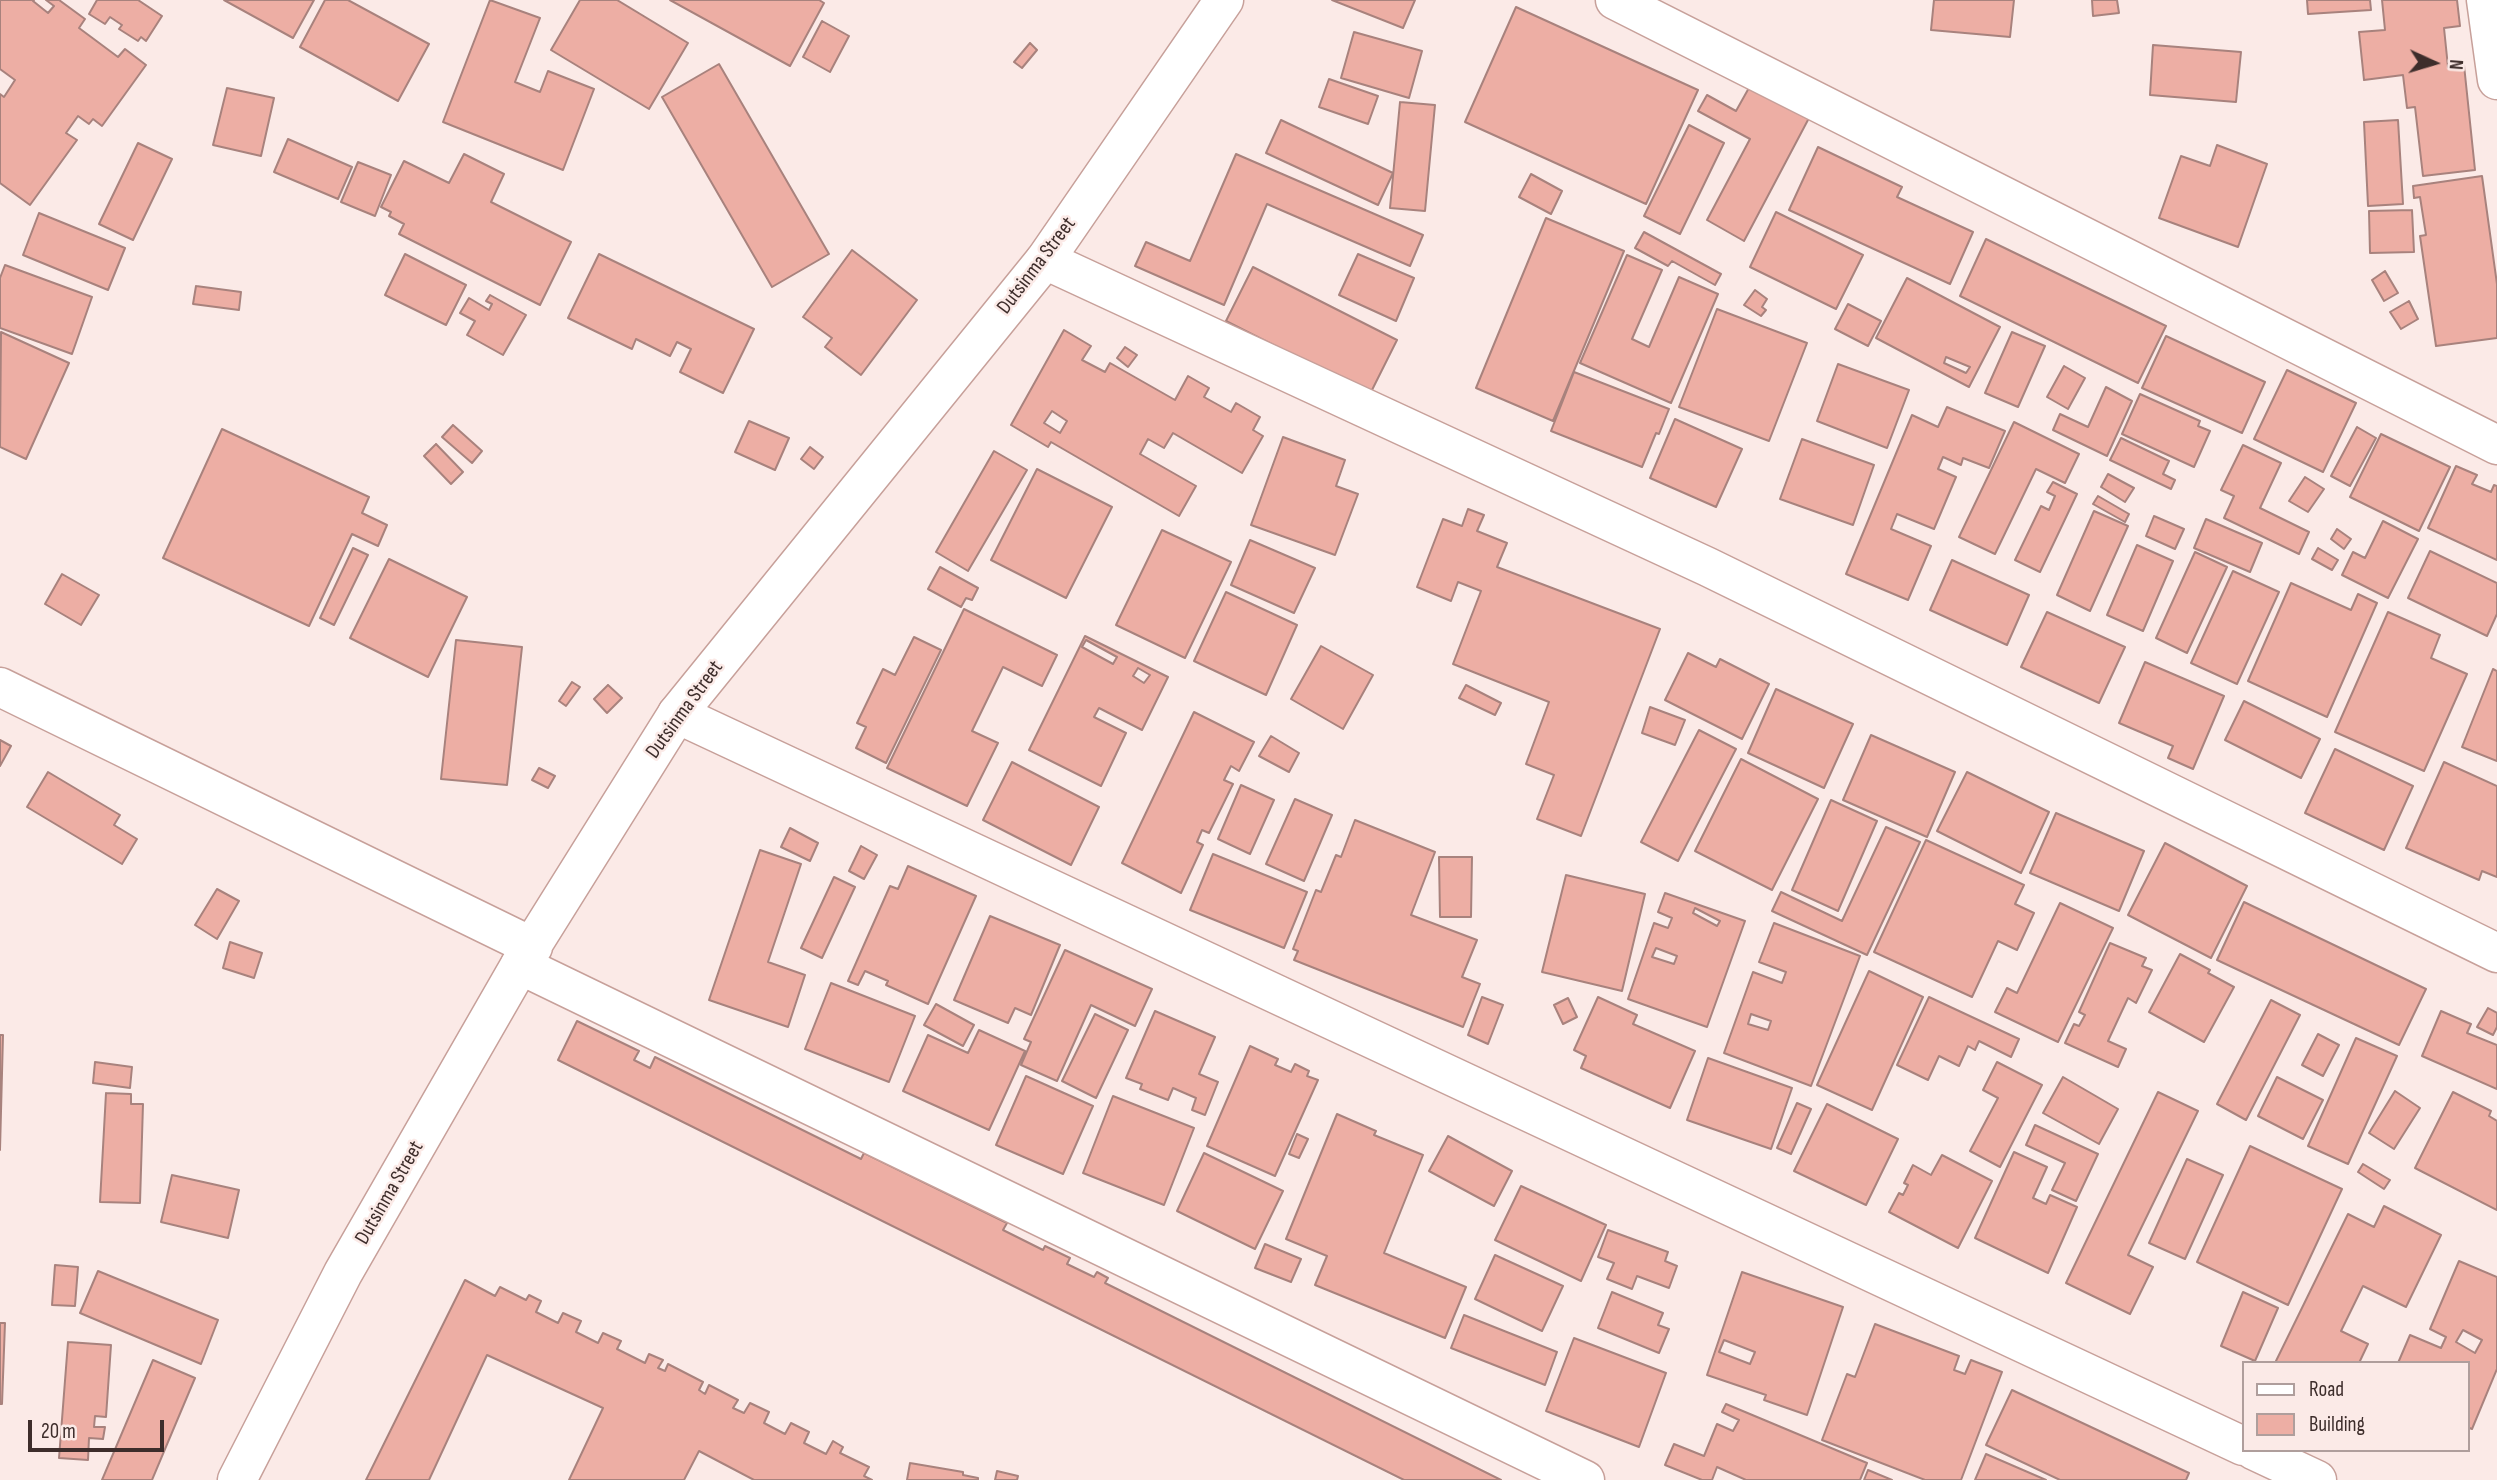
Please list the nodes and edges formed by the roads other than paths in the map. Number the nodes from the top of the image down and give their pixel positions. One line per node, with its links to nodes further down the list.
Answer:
1 (1224, 0): 5 (street, Dutsinma Street)
2 (1615, 0): 6 (street)
3 (2486, 0): 4 (street)
4 (2497, 80)
5 (1045, 260): 8 (street, Dutsinma Street); 9 (street)
6 (2497, 445)
7 (0, 687): 10 (street)
8 (677, 713): 10 (street, Dutsinma Street); 11 (street)
9 (2497, 953)
10 (526, 956): 13 (street, Dutsinma Street); 14 (street)
11 (2242, 1446)
12 (2257, 1452): 15 (street)
13 (237, 1480)
14 (1585, 1480)
15 (2317, 1480)

